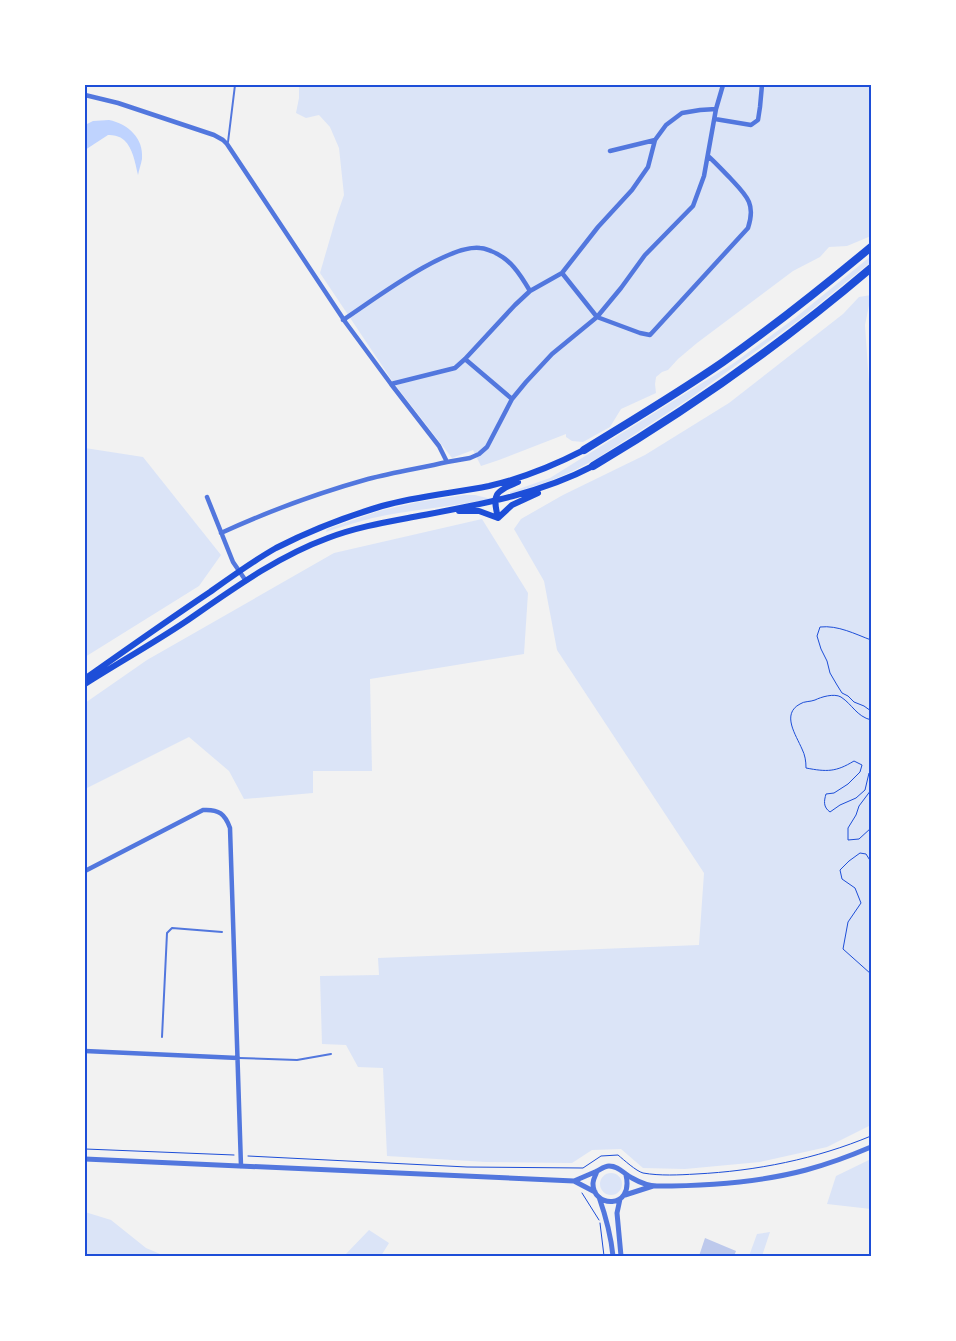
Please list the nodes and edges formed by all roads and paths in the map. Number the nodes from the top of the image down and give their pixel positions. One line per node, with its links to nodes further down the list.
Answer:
1 (235, 85): 8 (lane)
2 (723, 85): 5 (street)
3 (762, 85): 6 (street)
4 (85, 95): 8 (street)
5 (716, 109): 6 (street); 7 (street)
6 (715, 119): 10 (street)
7 (655, 140): 9 (street); 13 (street)
8 (227, 144): 16 (street)
9 (610, 151)
10 (708, 156): 15 (street); 15 (street)
11 (871, 247): 20 (highway)
12 (871, 268): 22 (highway)
13 (562, 273): 14 (street); 15 (street)
14 (530, 291): 16 (street); 17 (street)
15 (597, 318): 19 (street)
16 (343, 320): 18 (street)
17 (466, 359): 18 (street); 19 (street)
18 (390, 384): 21 (street)
19 (512, 399): 21 (street)
20 (584, 450): 23 (main road)
21 (447, 462): 29 (street)
22 (593, 466): 24 (main road)
23 (537, 472): 26 (main road); 30 (main road)
24 (562, 481): 26 (main road); 28 (main road)
25 (207, 497): 29 (street)
26 (495, 501): 27 (main road); 28 (main road)
27 (446, 511): 28 (main road); 31 (main road)
28 (498, 518)
29 (221, 533): 30 (street)
30 (239, 572): 31 (street); 33 (main road)
31 (246, 581): 34 (main road)
32 (871, 640): 35 (path)
33 (85, 679)
34 (85, 684)
35 (871, 711)
36 (871, 720): 37 (path)
37 (871, 772)
38 (871, 790): 39 (path)
39 (871, 828)
40 (871, 862): 43 (path)
41 (85, 871): 47 (street)
42 (222, 932): 44 (lane)
43 (871, 974)
44 (162, 1037)
45 (85, 1050): 47 (street)
46 (331, 1054): 47 (lane)
47 (238, 1058): 51 (street)
48 (871, 1136): 51 (path)
49 (871, 1148): 58 (street)
50 (85, 1149): 51 (path)
51 (240, 1156): 53 (street)
52 (85, 1159): 53 (street)
53 (241, 1166): 56 (street)
54 (597, 1171): 55 (street); 56 (street); 59 (street)
55 (626, 1175): 58 (street); 60 (street)
56 (574, 1180): 57 (street)
57 (583, 1185): 59 (street); 63 (path)
58 (653, 1186): 60 (street)
59 (595, 1192): 61 (street)
60 (625, 1194): 62 (street)
61 (599, 1198): 62 (street); 64 (street)
62 (620, 1199): 65 (street)
63 (604, 1256)
64 (613, 1256)
65 (621, 1256)

